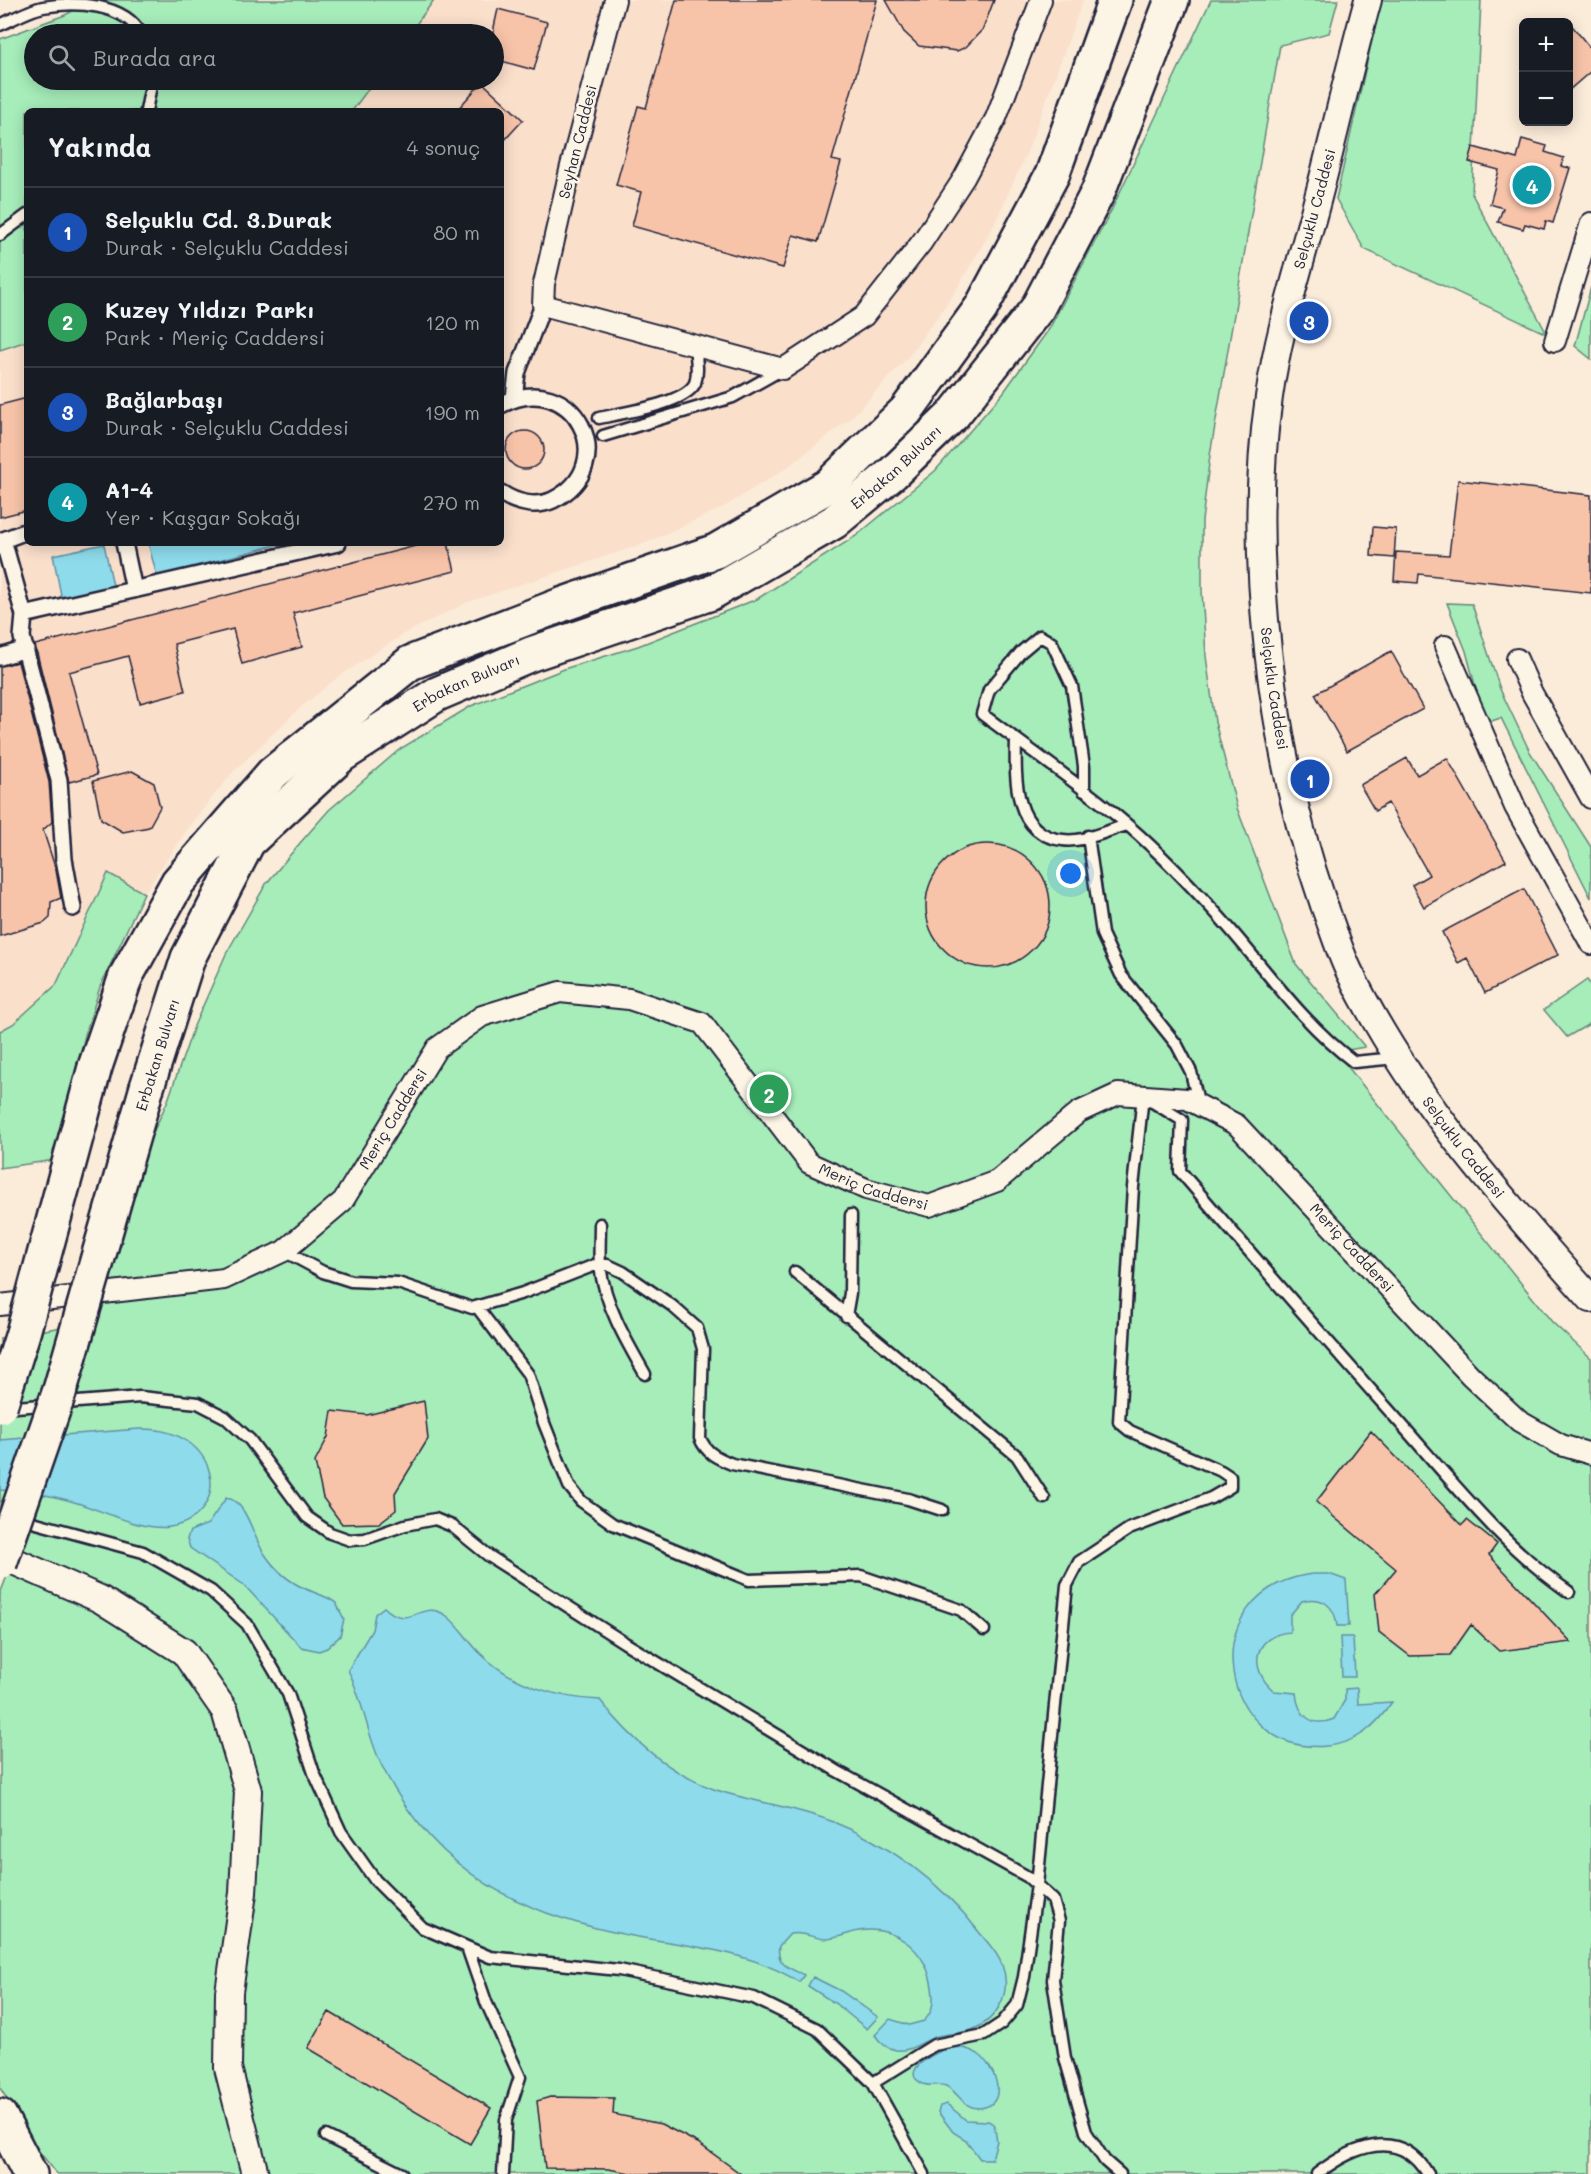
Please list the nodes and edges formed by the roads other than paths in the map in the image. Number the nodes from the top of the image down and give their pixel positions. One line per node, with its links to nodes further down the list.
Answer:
1 (615, 0): 15 (street, Seyhan Caddesi)
2 (1041, 0): 18 (street)
3 (1114, 0): 54 (highway, bridge)
4 (1172, 0): 9 (highway, Erbakan Bulvarı)
5 (1177, 0): 9 (highway)
6 (1368, 0): 41 (street, Selçuklu Caddesi)
7 (133, 24): 8 (lane)
8 (0, 25)
9 (1158, 35): 60 (highway, Erbakan Bulvarı, bridge)
10 (150, 90): 11 (lane)
11 (147, 108)
12 (24, 217): 14 (lane)
13 (1591, 223): 16 (street)
14 (0, 235)
15 (543, 305): 17 (street); 19 (street)
16 (1555, 341)
17 (695, 346): 18 (street); 20 (lane)
18 (783, 369): 21 (lane)
19 (508, 402): 23 (street)
20 (599, 418)
21 (603, 436)
22 (504, 496): 23 (street)
23 (535, 504): 24 (street)
24 (504, 509)
25 (24, 532): 29 (street)
26 (125, 546): 28 (street)
27 (325, 546): 28 (street)
28 (134, 590): 29 (street)
29 (24, 615): 31 (street)
30 (1445, 646): 40 (street)
31 (26, 649): 32 (street); 39 (street)
32 (0, 657)
33 (1517, 659): 36 (street)
34 (1016, 739): 35 (lane); 35 (lane); 38 (lane)
35 (1084, 791): 37 (lane)
36 (1591, 798)
37 (1127, 825): 38 (lane); 41 (lane)
38 (1089, 836): 43 (lane)
39 (73, 908)
40 (1591, 944)
41 (1400, 1058): 49 (street, Selçuklu Caddesi)
42 (1143, 1096): 43 (street, Meriç Caddersi); 46 (street, Meriç Caddersi); 61 (lane); 63 (lane)
43 (1199, 1106): 55 (street, Meriç Caddersi)
44 (851, 1215): 52 (lane)
45 (600, 1224): 47 (lane)
46 (284, 1251): 50 (street, Meriç Caddersi); 51 (lane)
47 (600, 1266): 51 (lane); 53 (lane); 57 (lane)
48 (795, 1272): 52 (lane)
49 (1591, 1299)
50 (0, 1305)
51 (477, 1307): 62 (lane)
52 (846, 1316): 56 (lane)
53 (645, 1374)
54 (0, 1407): 63 (lane)
55 (1591, 1454)
56 (1044, 1498)
57 (942, 1510)
58 (0, 1514): 64 (lane)
59 (0, 1556): 69 (street)
60 (0, 1563)
61 (1569, 1592)
62 (984, 1630)
63 (1037, 1885): 65 (lane); 73 (lane)
64 (466, 1947): 65 (lane); 71 (lane)
65 (873, 2083): 72 (lane)
66 (0, 2116): 68 (highway)
67 (326, 2136): 70 (lane)
68 (30, 2174)
69 (255, 2174)
70 (402, 2174)
71 (503, 2174)
72 (924, 2174)
73 (1120, 2174)
74 (1317, 2174): 75 (lane)
75 (1428, 2174)

